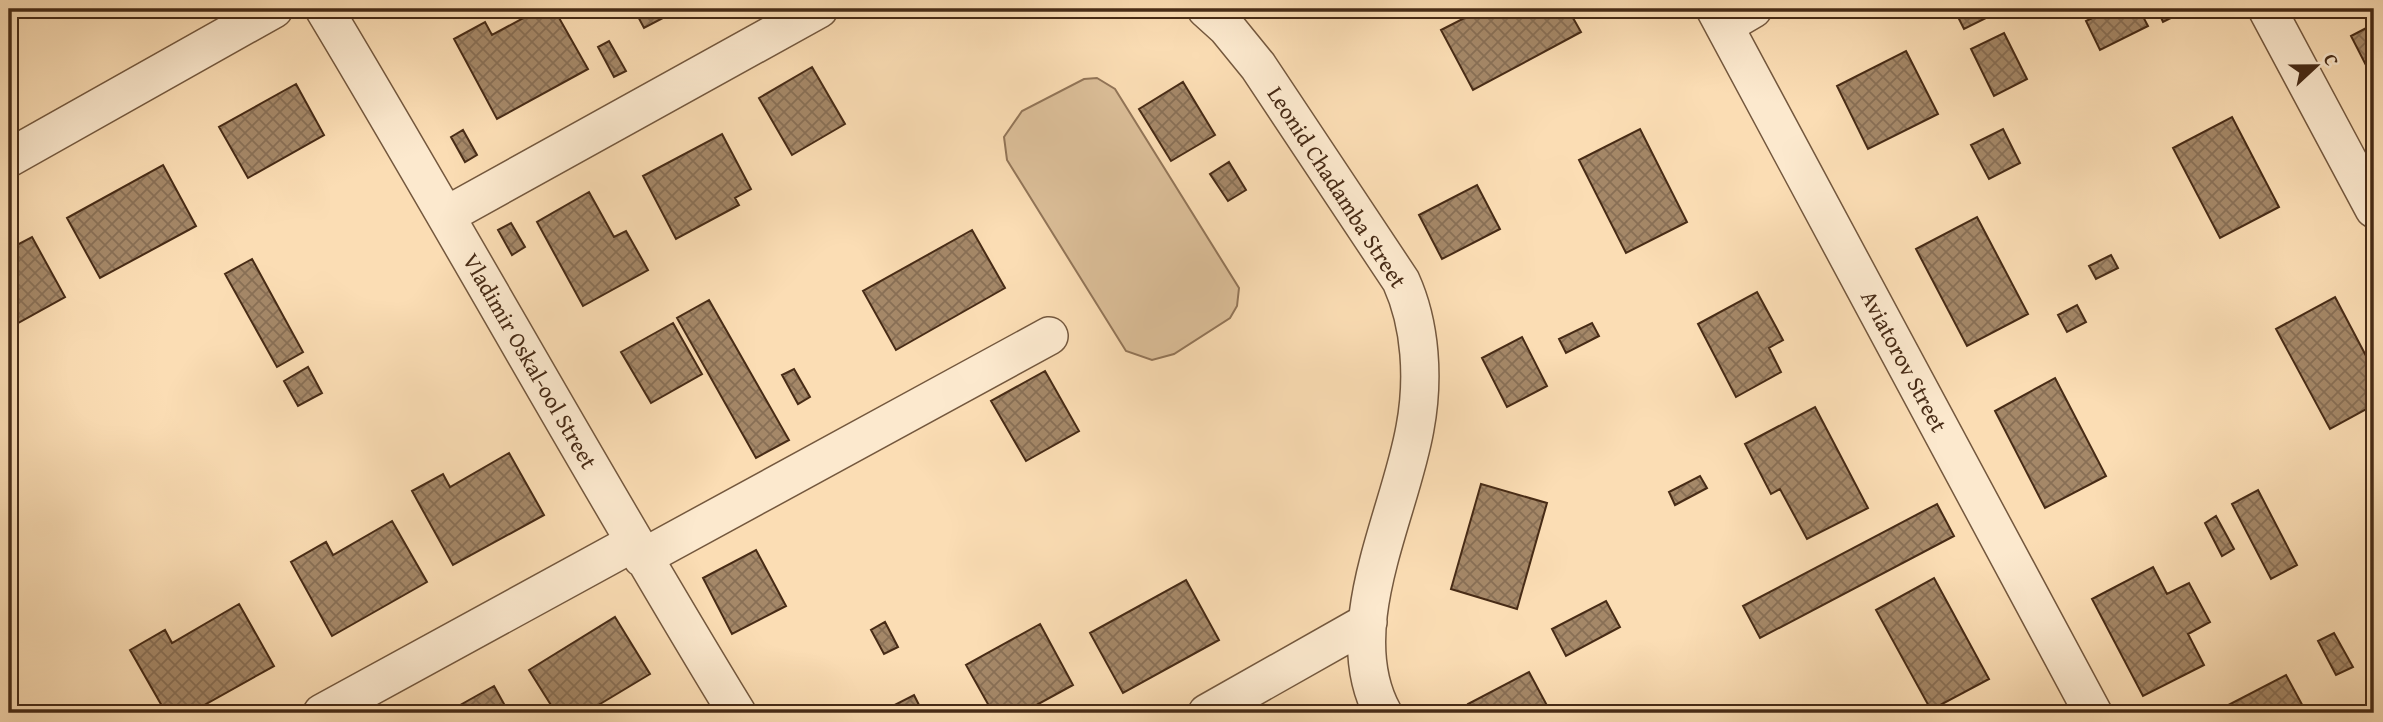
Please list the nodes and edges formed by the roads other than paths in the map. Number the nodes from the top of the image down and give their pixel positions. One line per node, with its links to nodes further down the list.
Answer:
1 (274, 9): 7 (street)
2 (324, 9): 9 (street, Vladimir Oskal-ool Street)
3 (818, 9): 9 (street)
4 (1206, 9): 12 (street, Leonid Chadamba Street)
5 (2267, 9): 8 (street)
6 (1731, 14): 17 (street, Aviatorov Street)
7 (9, 158)
8 (2374, 209)
9 (447, 215): 11 (street, Vladimir Oskal-ool Street)
10 (1049, 336): 11 (street)
11 (637, 550): 13 (street); 14 (street, Vladimir Oskal-ool Street)
12 (1368, 622): 15 (street); 16 (street, Leonid Chadamba Street)
13 (322, 713)
14 (737, 713)
15 (1208, 713)
16 (1383, 713)
17 (2093, 713)

